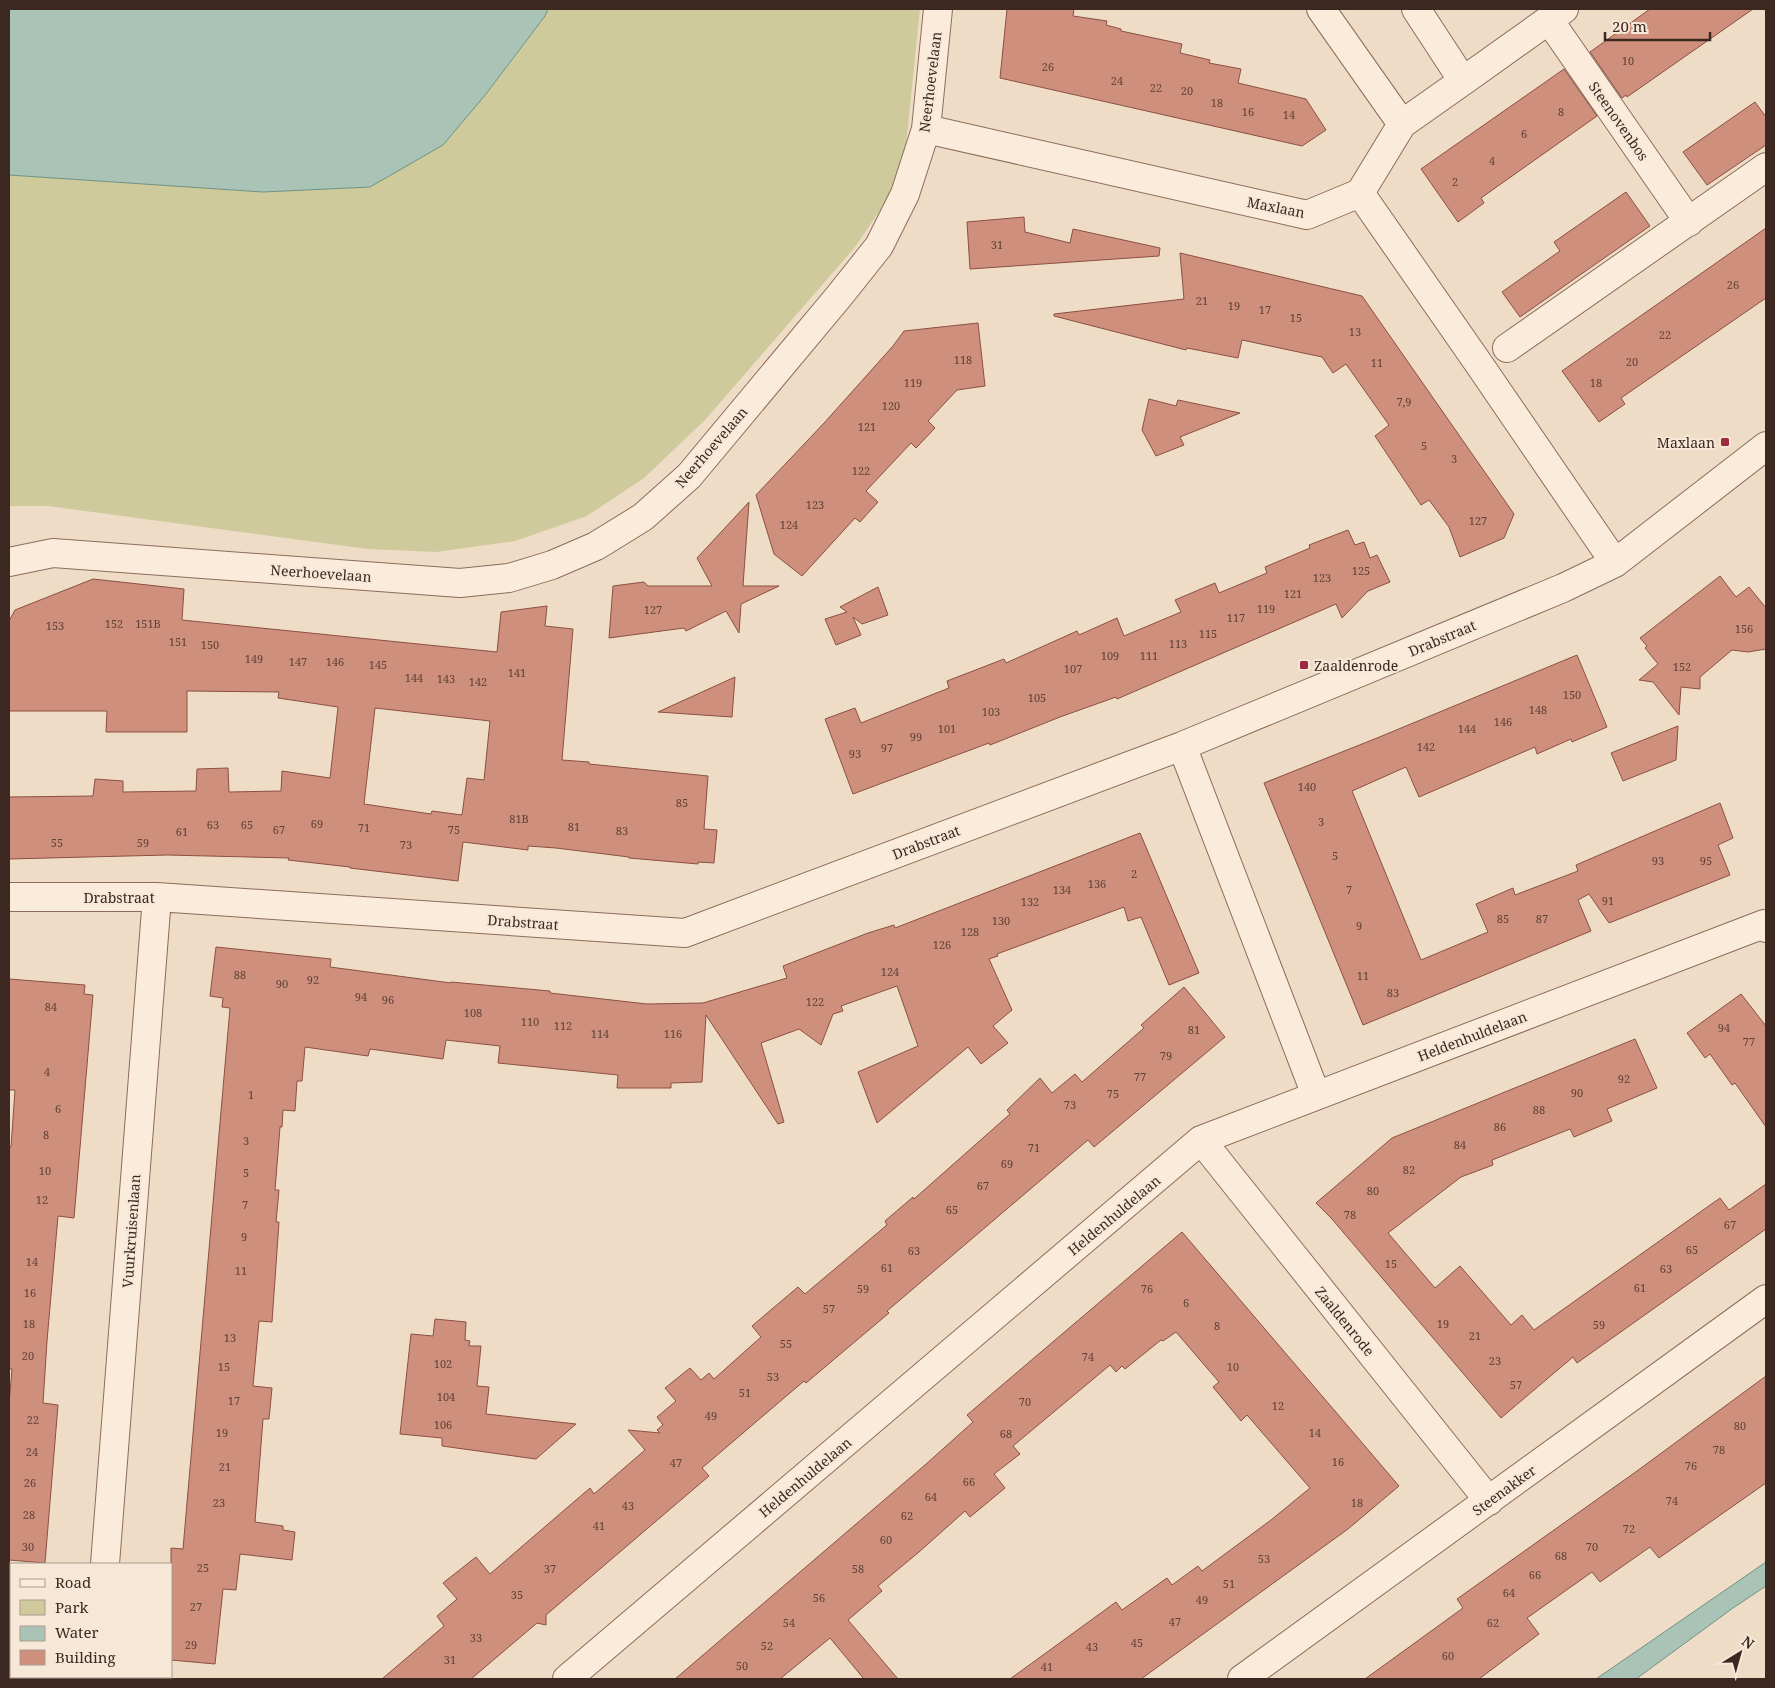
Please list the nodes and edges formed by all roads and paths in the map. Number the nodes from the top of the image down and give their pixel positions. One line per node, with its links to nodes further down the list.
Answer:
1 (938, 9): 7 (street, Neerhoevelaan)
2 (1321, 9): 6 (street)
3 (1416, 9): 5 (street)
4 (1557, 14): 5 (street, Steenovenbos); 10 (street, Steenovenbos)
5 (1463, 81): 6 (street, Steenovenbos)
6 (1402, 124): 9 (street, Steenovenbos)
7 (926, 129): 9 (street, Maxlaan); 13 (street, Neerhoevelaan)
8 (1766, 167): 10 (street)
9 (1360, 193): 14 (street)
10 (1689, 222): 11 (street)
11 (1507, 348)
12 (1766, 446): 14 (street, Drabstraat)
13 (9, 562)
14 (1615, 563): 15 (street, Drabstraat)
15 (1182, 746): 17 (street, Drabstraat); 19 (street)
16 (9, 897): 17 (street, Drabstraat)
17 (157, 897): 23 (street, Vuurkruisenlaan)
18 (1765, 926): 19 (street, Heldenhuldelaan)
19 (1316, 1095): 20 (street, Heldenhuldelaan)
20 (1201, 1140): 22 (street, Zaaldenrode); 24 (street, Heldenhuldelaan)
21 (1766, 1299): 22 (street, Steenakker)
22 (1489, 1501): 25 (street, Steenakker)
23 (105, 1563)
24 (567, 1679)
25 (1242, 1679)

